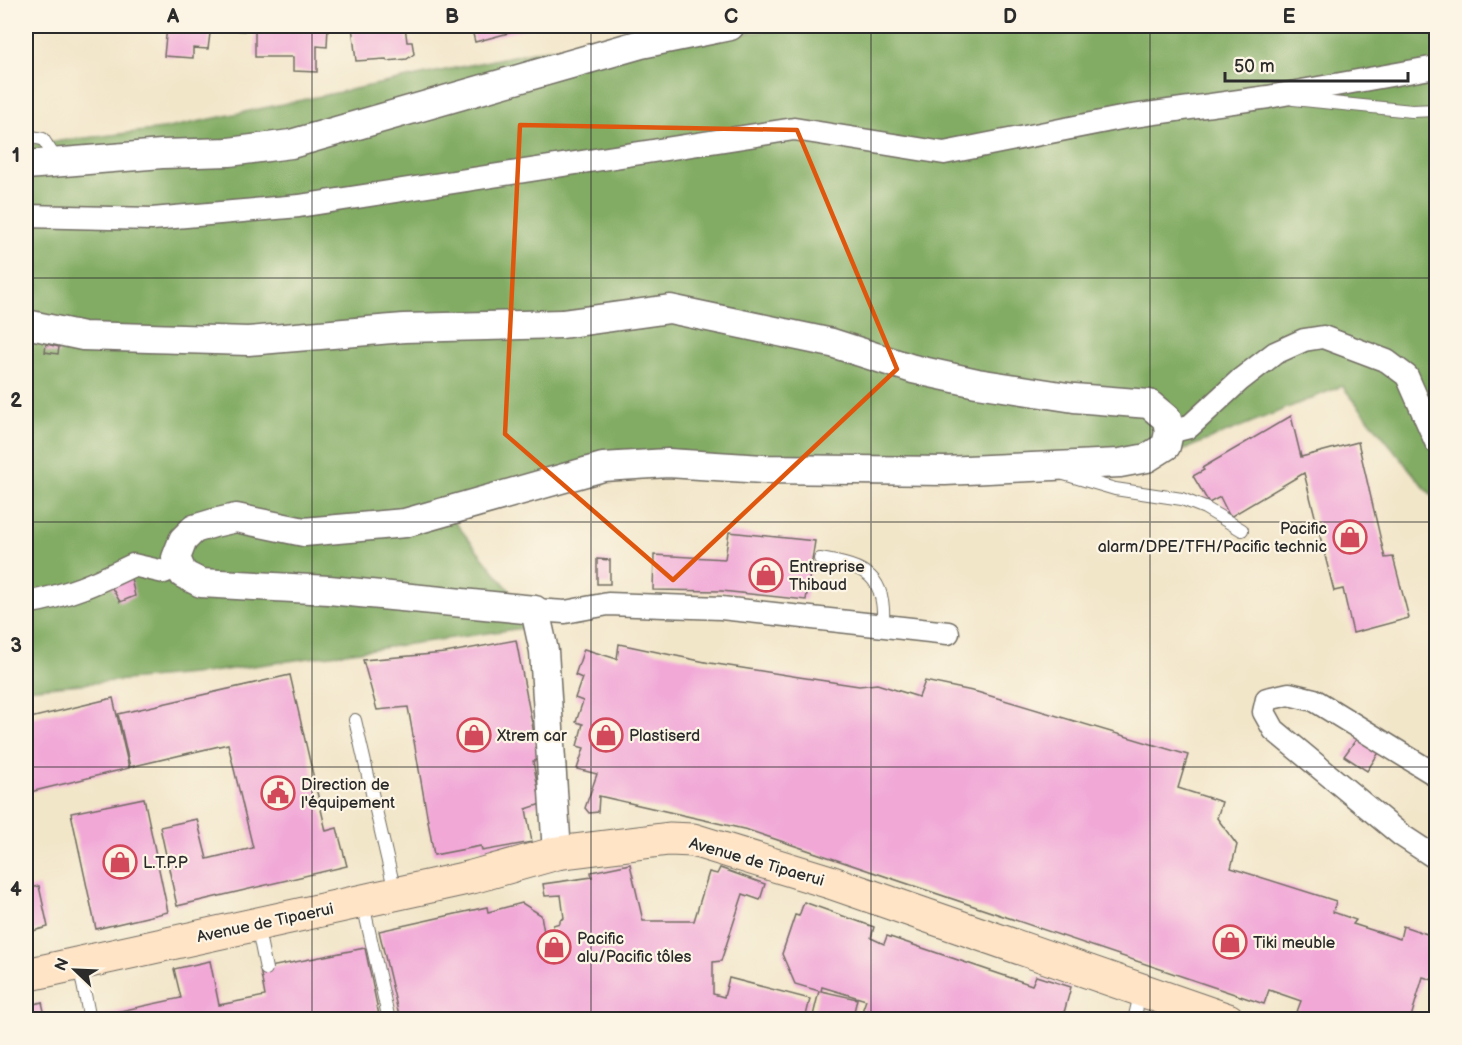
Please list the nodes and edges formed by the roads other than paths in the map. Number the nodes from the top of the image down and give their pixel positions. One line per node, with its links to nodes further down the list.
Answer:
1 (730, 26): 6 (street)
2 (1437, 67): 3 (street)
3 (1268, 97): 4 (lane); 8 (street)
4 (1437, 110)
5 (26, 136): 6 (lane)
6 (58, 163): 7 (street)
7 (26, 165)
8 (26, 216)
9 (26, 324): 10 (street)
10 (1169, 432): 11 (street); 12 (street)
11 (1437, 442)
12 (1049, 468): 13 (lane); 15 (street)
13 (1242, 530)
14 (820, 559): 18 (lane)
15 (178, 566): 16 (street); 17 (street)
16 (26, 603)
17 (535, 610): 18 (street); 22 (street)
18 (883, 627): 19 (street)
19 (948, 633)
20 (355, 720): 24 (lane)
21 (1437, 775): 23 (street)
22 (556, 853): 24 (main road, Avenue de Tipaerui); 30 (main road, Avenue de Tipaerui)
23 (1437, 858)
24 (396, 893): 25 (main road, Avenue de Tipaerui)
25 (362, 901): 26 (main road, Avenue de Tipaerui); 32 (lane)
26 (257, 924): 27 (main road, Avenue de Tipaerui); 28 (lane)
27 (78, 963): 29 (main road, Avenue de Tipaerui); 31 (lane)
28 (266, 969)
29 (26, 975)
30 (1138, 1004): 33 (main road, Avenue de Tipaerui)
31 (90, 1020)
32 (389, 1020)
33 (1228, 1020)

